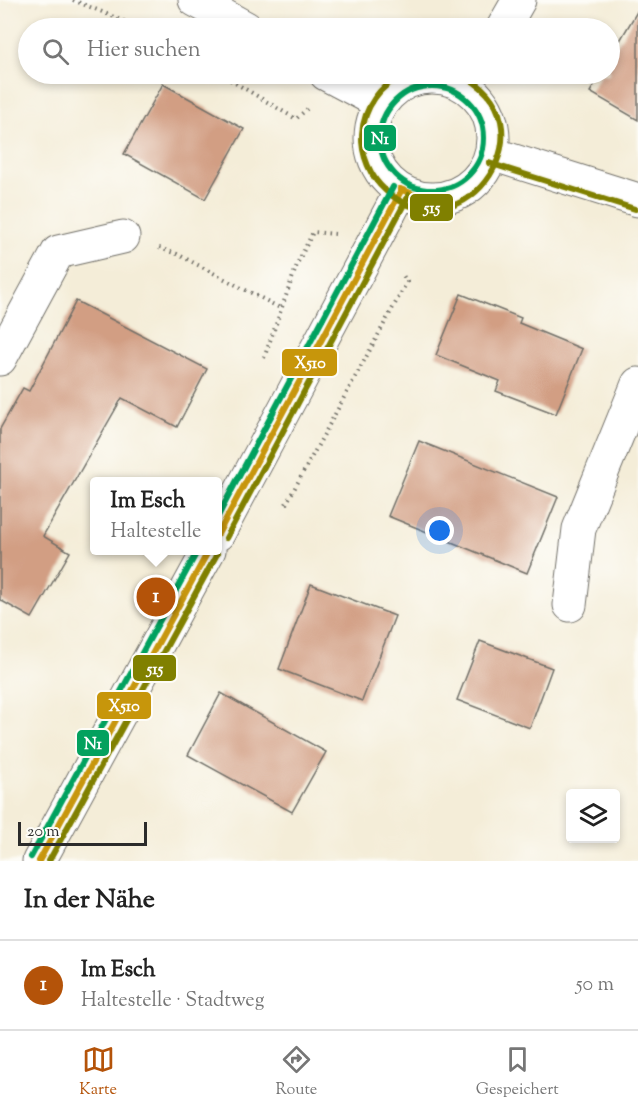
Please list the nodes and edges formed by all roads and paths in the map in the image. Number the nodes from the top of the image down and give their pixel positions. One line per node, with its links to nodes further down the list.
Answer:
1 (73, 0): 4 (path)
2 (195, 0): 5 (street)
3 (519, 0): 6 (street)
4 (117, 18)
5 (228, 18)
6 (509, 18)
7 (237, 84): 8 (path)
8 (324, 84)
9 (346, 84): 12 (street)
10 (402, 84): 12 (street)
11 (473, 84): 13 (street)
12 (381, 103): 14 (street)
13 (492, 154): 14 (street); 15 (street)
14 (401, 191): 17 (street)
15 (638, 200)
16 (123, 237): 18 (path); 19 (street)
17 (375, 237): 18 (path); 22 (path); 23 (street)
18 (282, 309): 20 (path)
19 (0, 359)
20 (261, 365)
21 (638, 384): 25 (street)
22 (286, 504)
23 (222, 526)
24 (206, 555): 26 (street)
25 (570, 605)
26 (39, 861)

